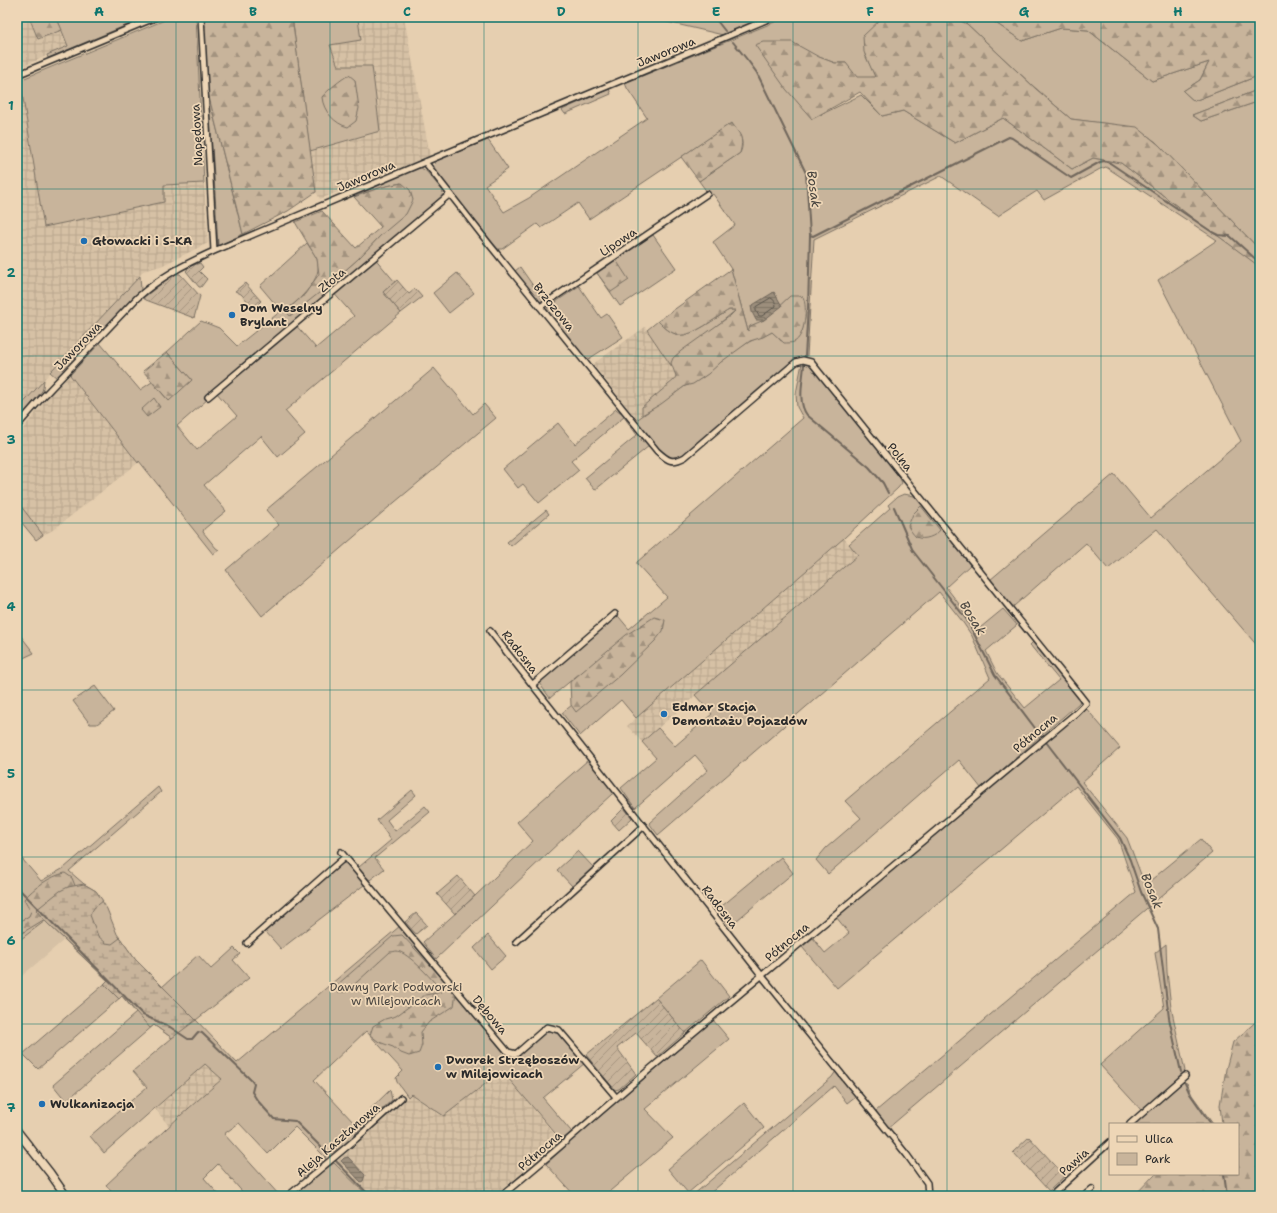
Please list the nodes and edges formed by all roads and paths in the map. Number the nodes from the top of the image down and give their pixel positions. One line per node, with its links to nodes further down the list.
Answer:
1 (157, 17): 4 (street)
2 (201, 17): 8 (street, Napędowa)
3 (772, 17): 5 (street, Jaworowa)
4 (17, 75)
5 (425, 162): 6 (street, Brzozowa); 8 (street, Jaworowa)
6 (450, 194): 9 (street, Brzozowa); 10 (street, Złota)
7 (707, 194): 9 (street, Lipowa)
8 (214, 251): 11 (street, Jaworowa)
9 (540, 307): 12 (street, Brzozowa)
10 (208, 396)
11 (17, 426)
12 (671, 461): 16 (street, Polna)
13 (615, 614): 15 (street)
14 (490, 631): 15 (street, Radosna)
15 (533, 684): 17 (street, Radosna)
16 (1086, 703): 22 (street, Północna)
17 (644, 826): 20 (street); 22 (street, Radosna)
18 (341, 852): 19 (street, Dębowa)
19 (345, 857): 21 (street); 24 (street, Dębowa)
20 (516, 942)
21 (247, 943)
22 (762, 976): 24 (street, Północna); 33 (street, Radosna)
23 (1185, 1076): 26 (street)
24 (616, 1097): 32 (street, Północna)
25 (401, 1098): 31 (street, Aleja Kasztanowa)
26 (1131, 1123)
27 (17, 1131): 30 (main road)
28 (1109, 1143): 34 (street, Pawia)
29 (1092, 1189): 35 (street)
30 (66, 1196)
31 (288, 1196)
32 (501, 1196)
33 (928, 1196)
34 (1051, 1196)
35 (1084, 1196)

